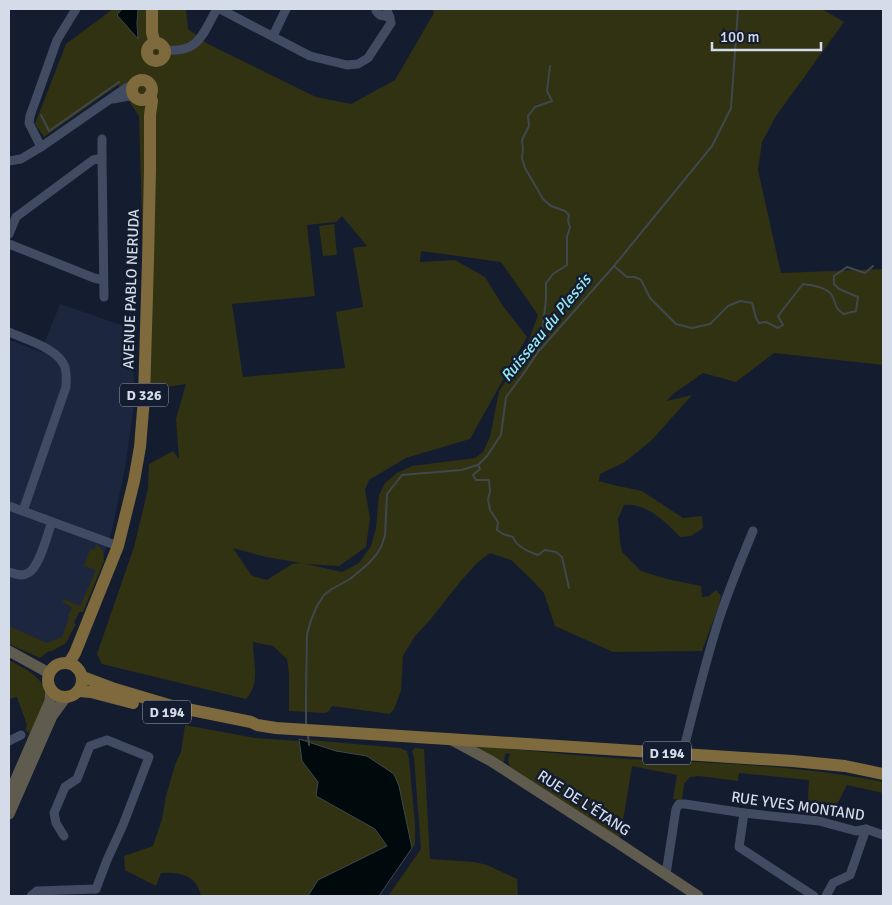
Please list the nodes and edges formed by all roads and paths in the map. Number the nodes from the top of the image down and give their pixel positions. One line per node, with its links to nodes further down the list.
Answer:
1 (76, 9): 11 (street)
2 (152, 9): 8 (main road)
3 (219, 9): 7 (street); 8 (street)
4 (286, 9): 7 (street)
5 (376, 9): 6 (street)
6 (388, 13): 7 (street)
7 (273, 36)
8 (160, 46): 9 (main road)
9 (142, 90): 11 (street); 23 (main road, AVENUE PABLO NERUDA / D 326)
10 (102, 139): 12 (street)
11 (41, 147): 13 (street)
12 (102, 158): 14 (street); 16 (street)
13 (9, 161)
14 (9, 234)
15 (9, 244): 16 (street)
16 (103, 280): 17 (street)
17 (104, 297)
18 (9, 332): 20 (street)
19 (9, 506): 20 (street)
20 (23, 511): 21 (street)
21 (52, 522): 23 (street); 24 (street)
22 (753, 531): 36 (street)
23 (118, 546): 26 (main road, AVENUE PABLO NERUDA / D 326)
24 (9, 572)
25 (9, 651): 27 (street)
26 (69, 663): 27 (main road); 28 (main road)
27 (49, 673): 29 (main road)
28 (82, 677): 30 (main road); 32 (main road, D 194)
29 (51, 689): 31 (main road); 38 (street)
30 (79, 691): 31 (main road); 32 (main road, D 194)
31 (66, 697): 40 (street)
32 (257, 725): 34 (main road, D 194)
33 (21, 735): 35 (street)
34 (450, 739): 36 (main road, D 194); 44 (street, RUE DE L'ÉTANG)
35 (9, 741)
36 (684, 754): 37 (main road, D 194)
37 (883, 774)
38 (9, 795)
39 (744, 812): 41 (street, RUE YVES MONTAND); 44 (street, RUE YVES MONTAND); 50 (street)
40 (9, 814)
41 (866, 829): 42 (street, RUE YVES MONTAND); 51 (street)
42 (883, 835)
43 (64, 836): 45 (street)
44 (666, 874): 46 (street, RUE DE L'ÉTANG)
45 (96, 889): 47 (street); 48 (street)
46 (681, 891): 49 (street, RUE DE L'ÉTANG)
47 (31, 896)
48 (104, 896)
49 (698, 896)
50 (814, 896)
51 (826, 896)

